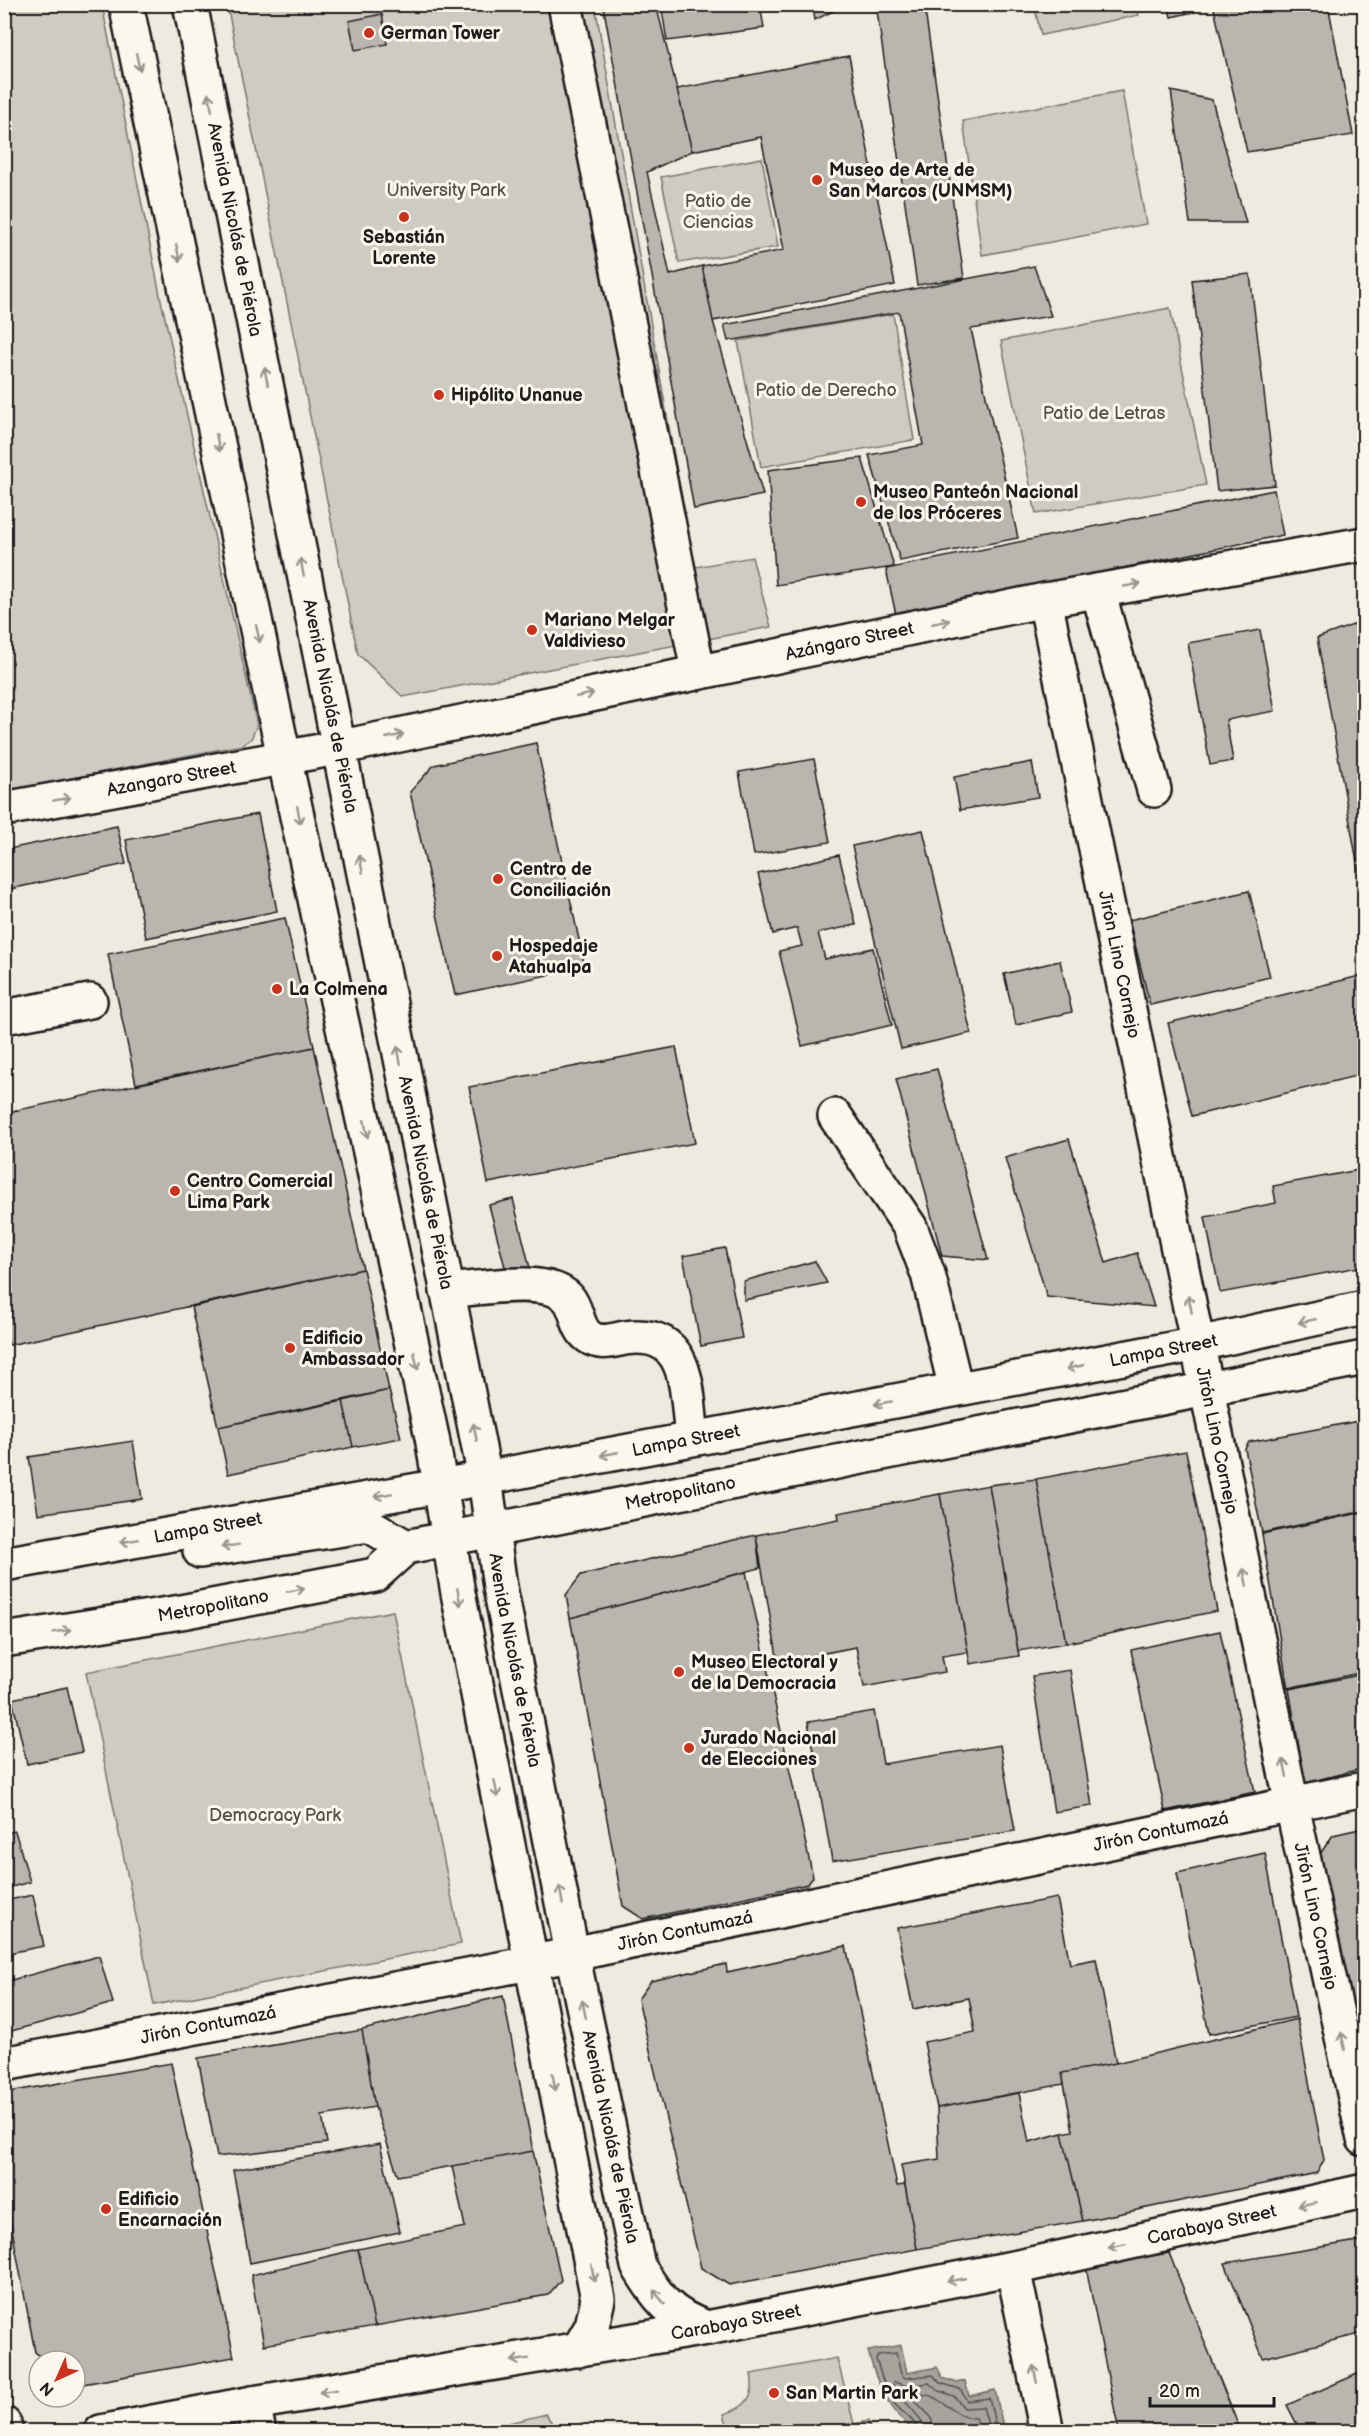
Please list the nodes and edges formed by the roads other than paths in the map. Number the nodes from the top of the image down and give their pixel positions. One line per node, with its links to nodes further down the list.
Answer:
1 (126, 4): 9 (street, one-way to 9)
2 (190, 4): 8 (street, Avenida Nicolás de Piérola, one-way to 2)
3 (565, 4): 7 (street)
4 (1365, 544): 5 (street, Azángaro Street, one-way to 4)
5 (1098, 591): 6 (street, Azángaro Street); 10 (street)
6 (1045, 600): 7 (street, Azángaro Street, one-way to 6); 17 (street, Jirón Lino Cornejo, one-way to 6)
7 (698, 671): 8 (street, Azángaro Street, one-way to 7)
8 (337, 748): 9 (street, Azangaro Street); 15 (street, Avenida Nicolás de Piérola, one-way to 8)
9 (285, 758): 11 (street, Azangaro Street, one-way to 9); 23 (street, one-way to 23)
10 (1154, 790)
11 (4, 809)
12 (90, 1000): 13 (street)
13 (4, 1017)
14 (835, 1116): 20 (street)
15 (447, 1291): 21 (street); 22 (street, Avenida Nicolás de Piérola, one-way to 15)
16 (1365, 1308): 17 (street, Lampa Street, one-way to 17)
17 (1198, 1344): 19 (street, Jirón Lino Cornejo); 20 (street, Lampa Street, one-way to 20)
18 (1365, 1358): 19 (street, Metropolitano)
19 (1207, 1388): 24 (street, Metropolitano); 30 (street, Jirón Lino Cornejo, one-way to 19)
20 (956, 1389): 21 (street, Lampa Street, one-way to 21)
21 (692, 1438): 22 (street, Lampa Street, one-way to 22)
22 (485, 1478): 23 (street, Lampa Street); 24 (street, Avenida Nicolás de Piérola)
23 (441, 1486): 25 (street); 27 (street, Lampa Street, one-way to 27)
24 (492, 1531): 25 (street, Metropolitano); 31 (street, Avenida Nicolás de Piérola, one-way to 24)
25 (449, 1540): 26 (street, Metropolitano); 32 (street, one-way to 32)
26 (406, 1547): 27 (street, one-way to 27); 28 (street, Metropolitano, one-way to 26)
27 (5, 1568)
28 (4, 1640)
29 (1365, 1789): 30 (street, Jirón Contumazá)
30 (1292, 1805): 31 (street, Jirón Contumazá); 34 (street, Jirón Lino Cornejo, one-way to 30)
31 (572, 1953): 32 (street, Jirón Contumazá); 37 (street, Avenida Nicolás de Piérola, one-way to 31)
32 (530, 1963): 33 (street, Jirón Contumazá); 38 (street, one-way to 38)
33 (4, 2064)
34 (1365, 2139)
35 (1365, 2191): 36 (street, Carabaya Street, one-way to 36)
36 (1013, 2268): 37 (street, Carabaya Street, one-way to 37); 43 (street, one-way to 36)
37 (707, 2328): 38 (street, Carabaya Street)
38 (578, 2350): 39 (street, Carabaya Street, one-way to 39)
39 (256, 2417): 42 (street, Carabaya Street)
40 (4, 2424): 41 (street)
41 (6, 2432)
42 (101, 2432)
43 (1047, 2432)

